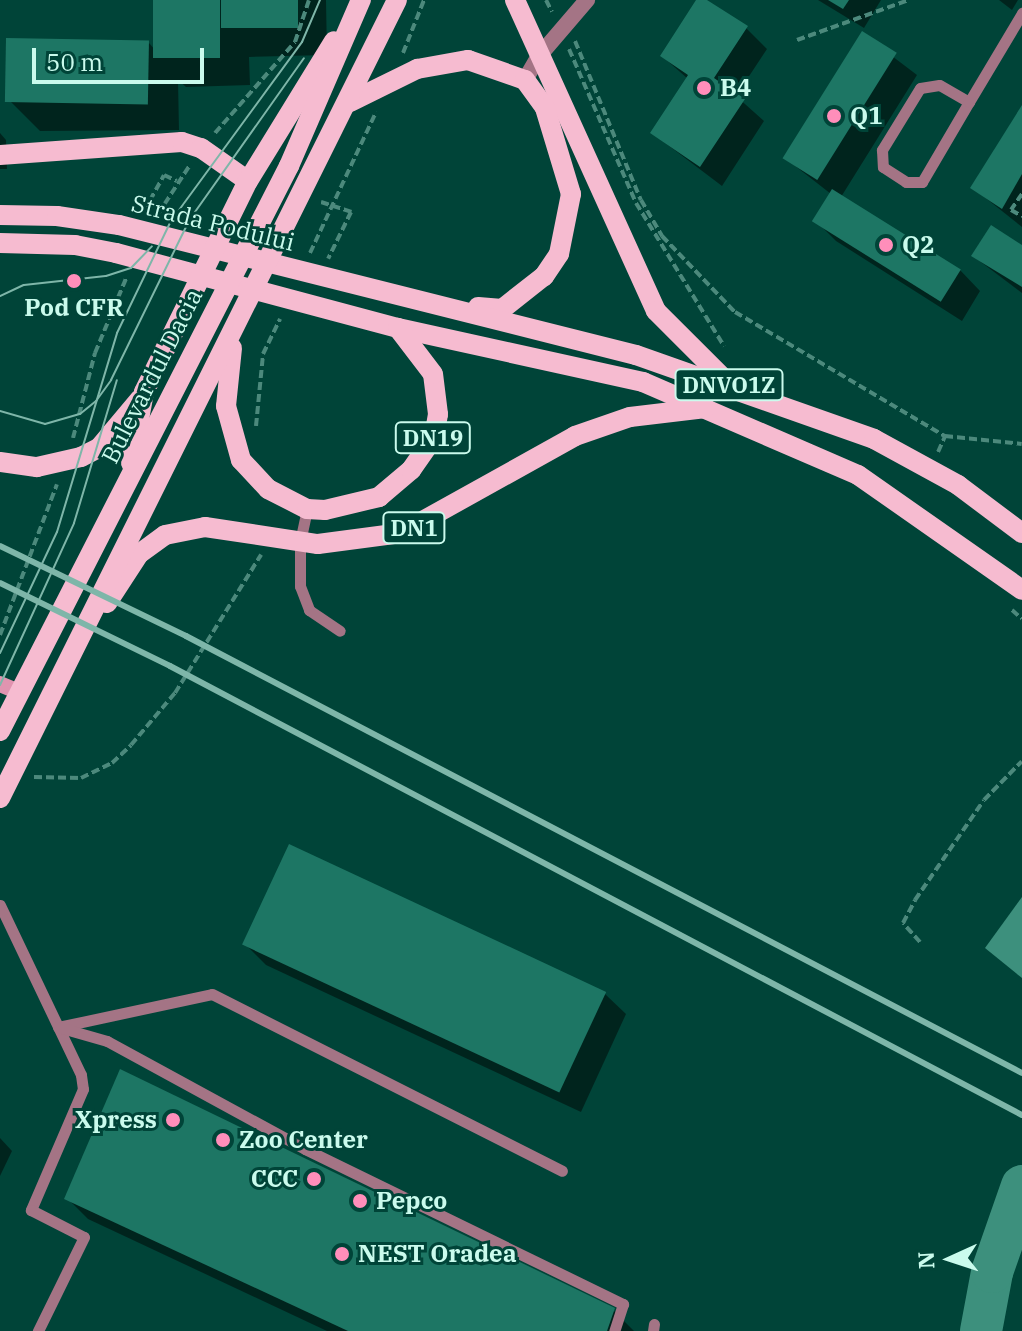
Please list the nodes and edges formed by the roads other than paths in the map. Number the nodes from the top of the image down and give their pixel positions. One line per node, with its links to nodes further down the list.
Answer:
1 (360, 0): 11 (main road, Bulevardul Dacia); 21 (main road, Bulevardul Dacia)
2 (397, 0): 8 (main road)
3 (515, 0): 6 (main road)
4 (587, 0): 6 (street)
5 (1022, 13): 9 (lane)
6 (539, 56): 7 (street); 17 (main road)
7 (525, 80): 8 (main road); 14 (main road)
8 (350, 102): 15 (main road)
9 (969, 102): 9 (lane)
10 (0, 155): 11 (main road)
11 (248, 181): 18 (main road, Bulevardul Dacia)
12 (0, 215): 14 (main road, Strada Podului / DNVO1Z)
13 (0, 243): 16 (main road, DNVO1Z)
14 (410, 302): 17 (main road, DNVO1Z)
15 (235, 328): 22 (main road); 27 (main road)
16 (398, 328): 19 (main road, DNVO1Z); 22 (main road, DN19)
17 (736, 388): 23 (main road, DNVO1Z)
18 (144, 392): 20 (main road); 21 (main road, Bulevardul Dacia)
19 (709, 408): 24 (main road, DN1); 25 (main road, DNVO1Z)
20 (0, 462)
21 (127, 485): 28 (main road)
22 (307, 509): 24 (lane)
23 (1022, 533)
24 (300, 542): 26 (lane); 27 (main road, DN1)
25 (1022, 590)
26 (340, 631)
27 (64, 675): 30 (main road)
28 (10, 688): 29 (main road)
29 (0, 731)
30 (0, 798)
31 (0, 905): 32 (lane)
32 (58, 1027): 33 (lane); 34 (lane); 35 (lane)
33 (562, 1171)
34 (38, 1331)
35 (614, 1331)

